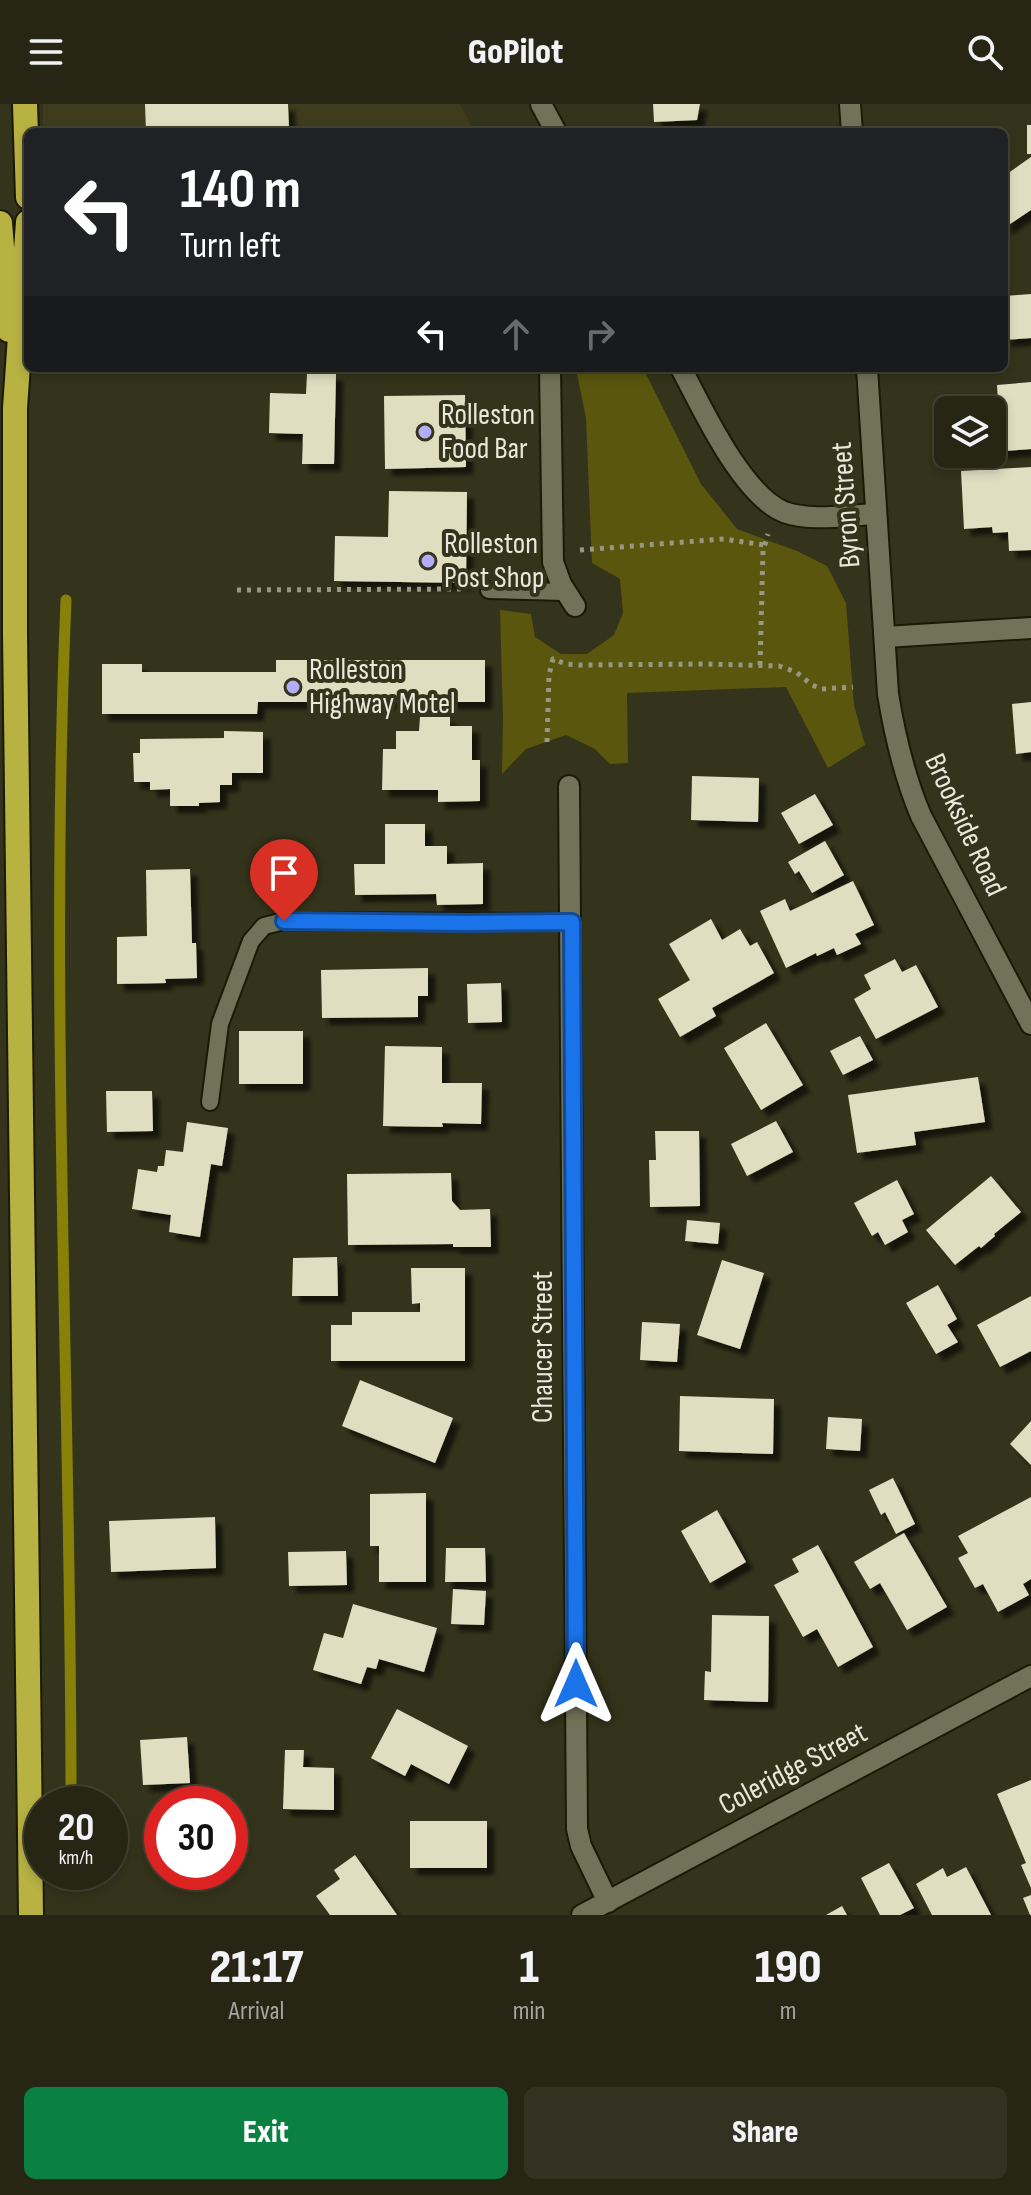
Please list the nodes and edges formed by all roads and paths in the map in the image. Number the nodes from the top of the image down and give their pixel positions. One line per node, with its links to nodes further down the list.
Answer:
1 (25, 104): 4 (highway)
2 (541, 104): 5 (street)
3 (850, 104): 6 (street)
4 (26, 128)
5 (554, 128)
6 (852, 128)
7 (0, 223): 12 (highway)
8 (24, 279): 12 (highway)
9 (550, 372): 16 (street)
10 (683, 372): 13 (street)
11 (867, 372): 14 (street, Byron Street)
12 (15, 408): 32 (highway)
13 (776, 508): 14 (street); 15 (path)
14 (876, 514): 22 (street, Byron Street)
15 (764, 545): 16 (path); 23 (path)
16 (552, 551): 20 (street)
17 (520, 589): 18 (path); 19 (lane); 20 (lane)
18 (237, 590)
19 (489, 590)
20 (570, 599)
21 (1031, 628): 22 (street)
22 (885, 637): 28 (street, Brookside Road)
23 (760, 665): 24 (path); 25 (path)
24 (853, 687)
25 (547, 742)
26 (569, 786): 27 (street, Chaucer Street)
27 (572, 922): 29 (lane); 31 (street, Chaucer Street)
28 (1031, 1024)
29 (210, 1102)
30 (1031, 1676): 31 (street, Coleridge Street)
31 (608, 1902): 33 (street, Coleridge Street)
32 (31, 1915)
33 (582, 1915)

